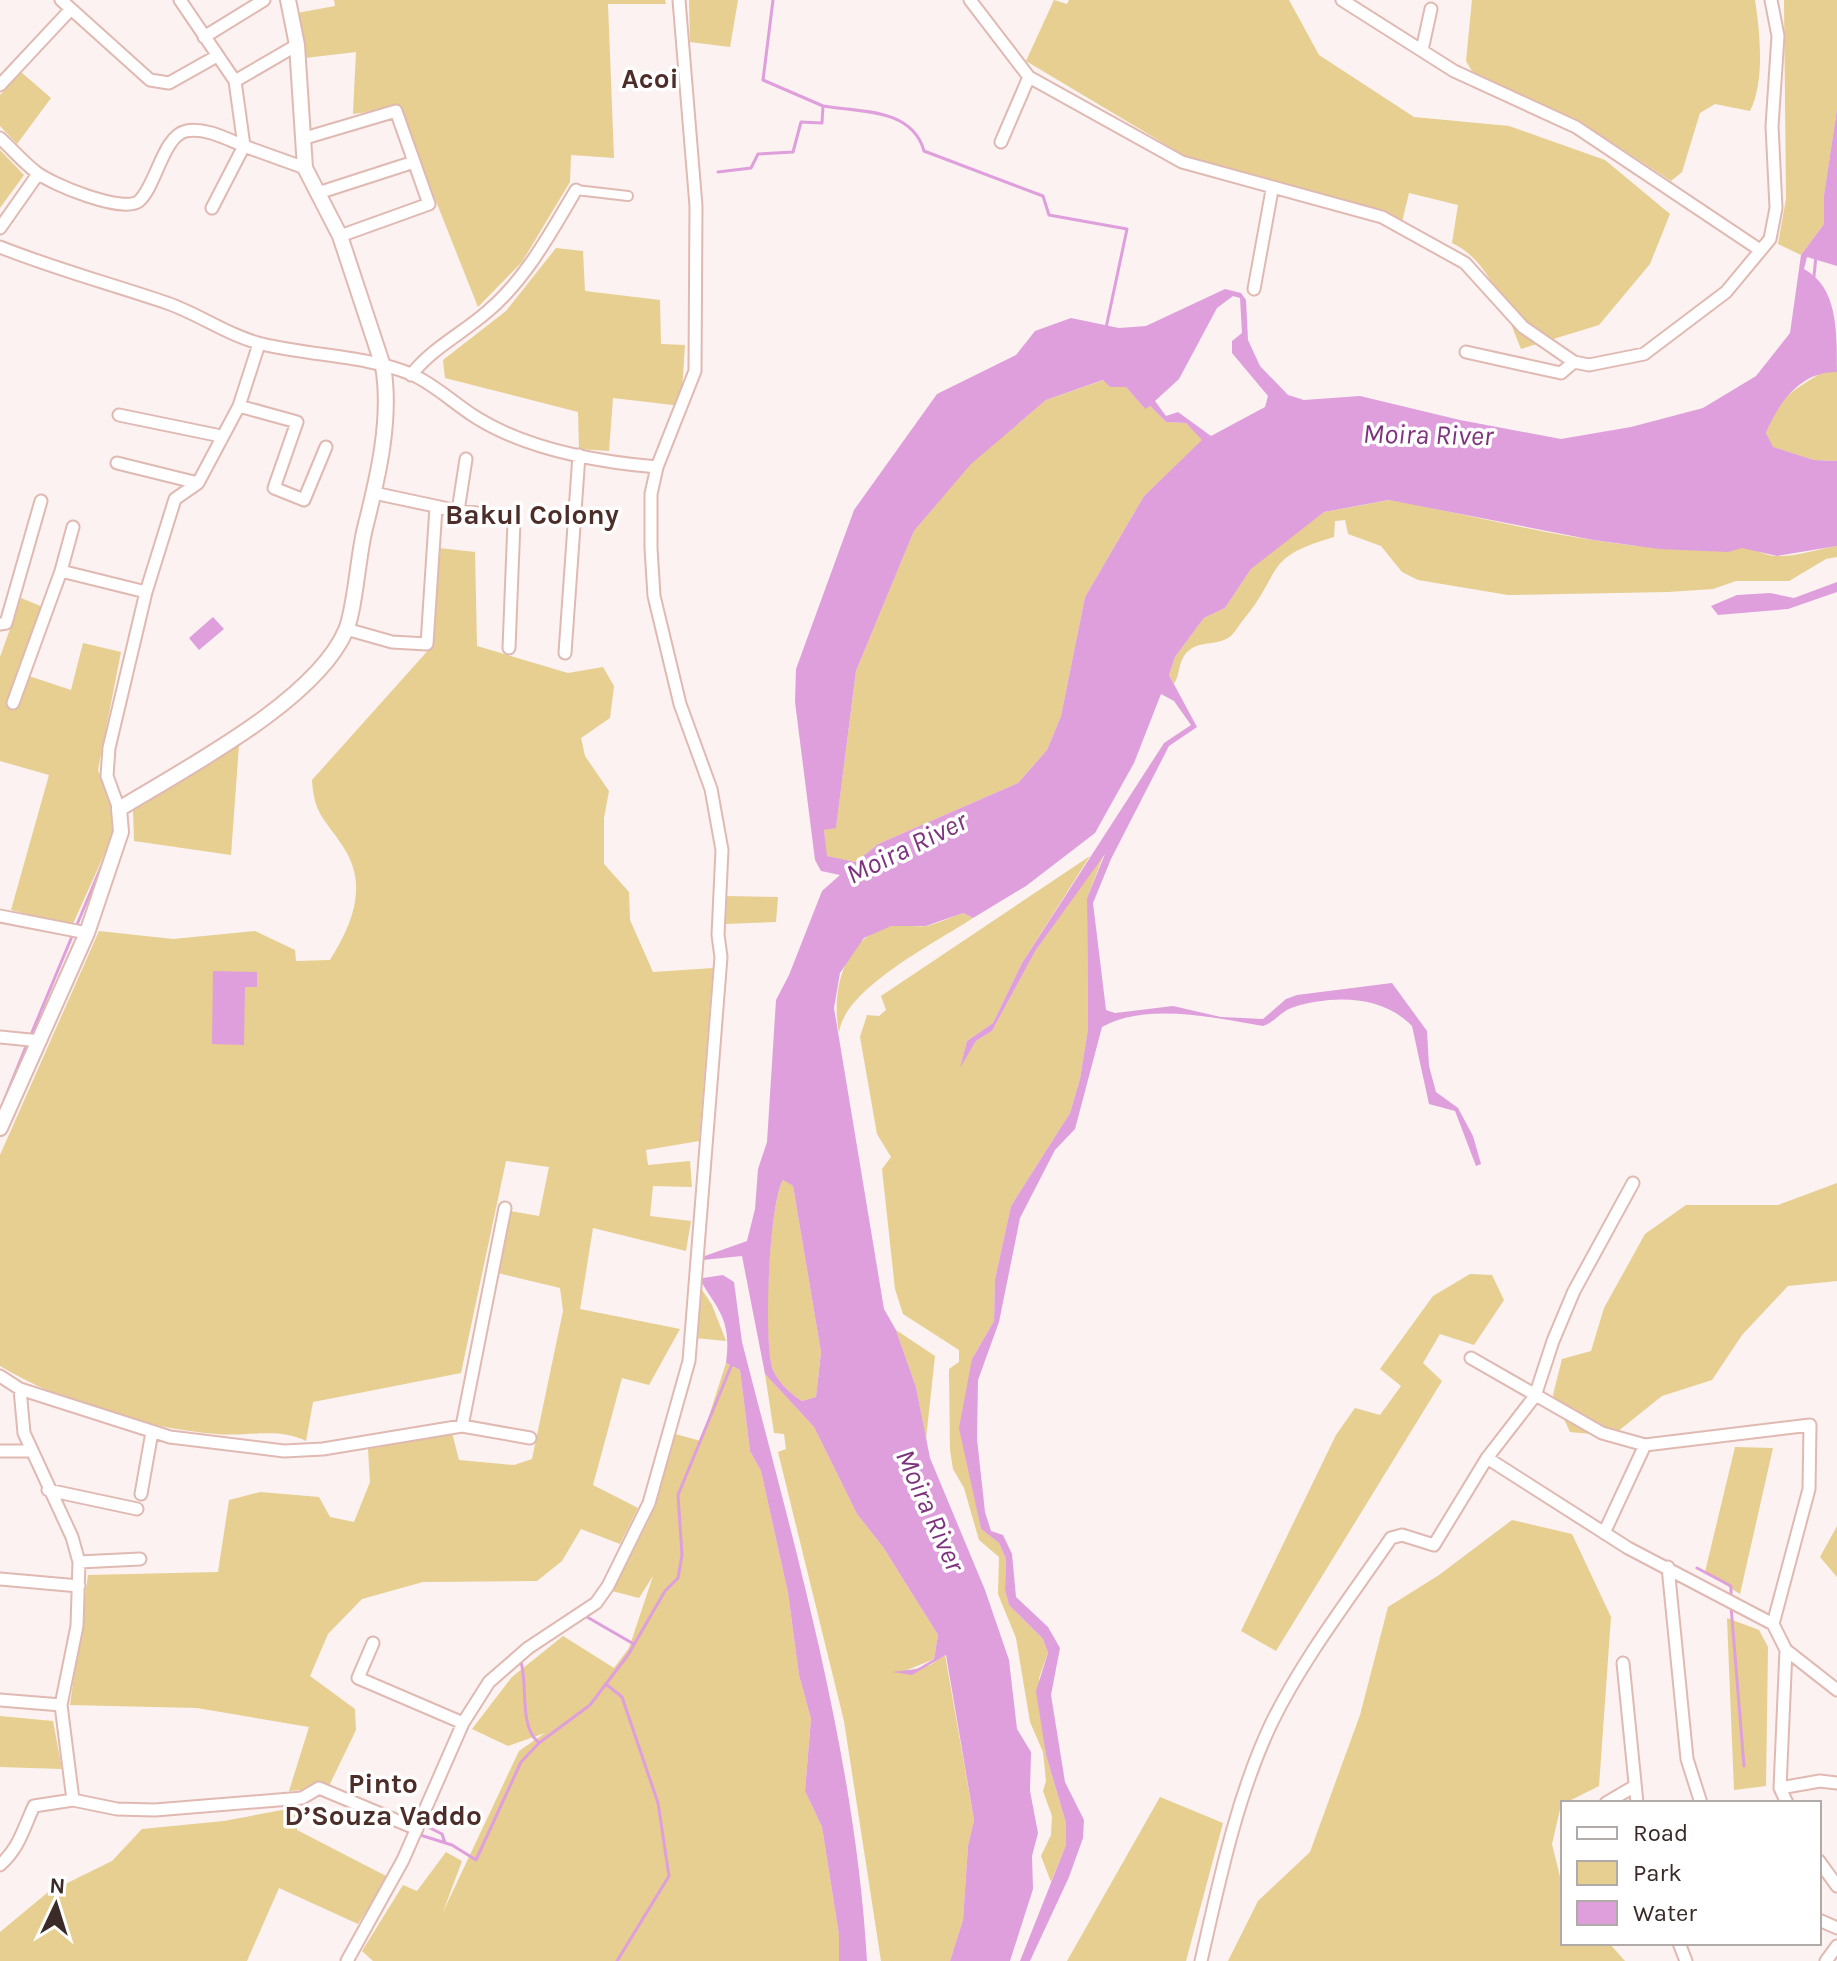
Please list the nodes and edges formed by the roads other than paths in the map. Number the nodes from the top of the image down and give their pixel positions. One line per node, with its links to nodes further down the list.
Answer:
1 (61, 0): 9 (street)
2 (180, 0): 11 (street)
3 (264, 0): 11 (street)
4 (288, 0): 12 (street)
5 (679, 0): 47 (street)
6 (970, 0): 15 (street)
7 (1342, 0): 13 (street)
8 (1771, 0): 33 (street)
9 (71, 9): 14 (street); 17 (street)
10 (1431, 9): 13 (street)
11 (204, 37): 14 (street)
12 (297, 45): 16 (street); 19 (street)
13 (1422, 50): 33 (street)
14 (217, 56): 16 (street)
15 (1029, 77): 20 (street); 26 (street)
16 (235, 81): 21 (street)
17 (0, 85)
18 (0, 138): 24 (street)
19 (305, 138): 22 (street); 23 (street)
20 (1001, 142)
21 (244, 146): 23 (street); 24 (street); 29 (street)
22 (414, 162): 27 (street); 31 (street)
23 (305, 168): 27 (street)
24 (38, 174): 30 (street)
25 (576, 190): 28 (street); 39 (street)
26 (1272, 190): 34 (street); 37 (street)
27 (318, 193): 31 (street)
28 (628, 196)
29 (212, 208)
30 (0, 228)
31 (340, 236): 38 (street)
32 (0, 247): 35 (street)
33 (1760, 250): 37 (street)
34 (1254, 289)
35 (259, 344): 38 (street); 40 (street)
36 (1466, 352): 37 (street)
37 (1574, 362)
38 (383, 366): 39 (street); 49 (street)
39 (411, 375): 44 (street)
40 (239, 406): 42 (street); 43 (street)
41 (119, 415): 42 (street)
42 (221, 436): 48 (street)
43 (326, 447)
44 (579, 455): 47 (street); 59 (street)
45 (466, 459): 52 (street)
46 (117, 463): 48 (street)
47 (657, 467): 96 (street)
48 (198, 483): 55 (street)
49 (374, 493): 51 (street); 57 (street)
50 (41, 501): 56 (street)
51 (436, 507): 52 (street); 57 (street)
52 (458, 511): 58 (street)
53 (73, 527): 54 (street)
54 (61, 571): 55 (street); 60 (street)
55 (146, 592): 61 (street)
56 (0, 624)
57 (346, 629): 61 (street)
58 (509, 648)
59 (565, 653)
60 (13, 703)
61 (119, 809): 63 (street)
62 (0, 916): 63 (street)
63 (87, 933): 65 (street)
64 (0, 1037): 65 (street)
65 (40, 1041): 66 (street)
66 (0, 1126)
67 (1633, 1183): 72 (street)
68 (505, 1208): 73 (street)
69 (1471, 1358): 72 (street)
70 (0, 1376): 71 (street)
71 (20, 1389): 74 (street); 78 (street)
72 (1535, 1396): 76 (street); 79 (street)
73 (462, 1426): 74 (street); 75 (street)
74 (152, 1432): 81 (street)
75 (530, 1438)
76 (1645, 1445): 83 (street); 89 (street)
77 (0, 1451): 78 (street)
78 (30, 1451): 80 (street)
79 (1487, 1458): 83 (street); 112 (street)
80 (48, 1490): 82 (street); 85 (street)
81 (141, 1494)
82 (137, 1509)
83 (1604, 1533): 86 (street)
84 (140, 1559): 85 (street)
85 (79, 1562): 88 (street)
86 (1668, 1567): 89 (street); 103 (street)
87 (0, 1579): 88 (street)
88 (79, 1586): 95 (street)
89 (1773, 1624): 91 (street)
90 (373, 1643): 96 (street)
91 (1786, 1650): 93 (street); 99 (street)
92 (1623, 1663): 98 (street)
93 (1837, 1690)
94 (0, 1700): 95 (street)
95 (61, 1705): 100 (street)
96 (463, 1723): 105 (street)
97 (1837, 1783): 99 (street)
98 (1635, 1786): 101 (street); 102 (street)
99 (1780, 1788): 104 (street)
100 (73, 1800): 105 (street); 107 (street)
101 (1609, 1801)
102 (1637, 1801)
103 (1700, 1801)
104 (1786, 1801)
105 (418, 1827): 111 (street)
106 (1821, 1864): 108 (street)
107 (0, 1865)
108 (1837, 1886)
109 (1837, 1946): 110 (street)
110 (1825, 1959)
111 (347, 1961)
112 (1201, 1961)

